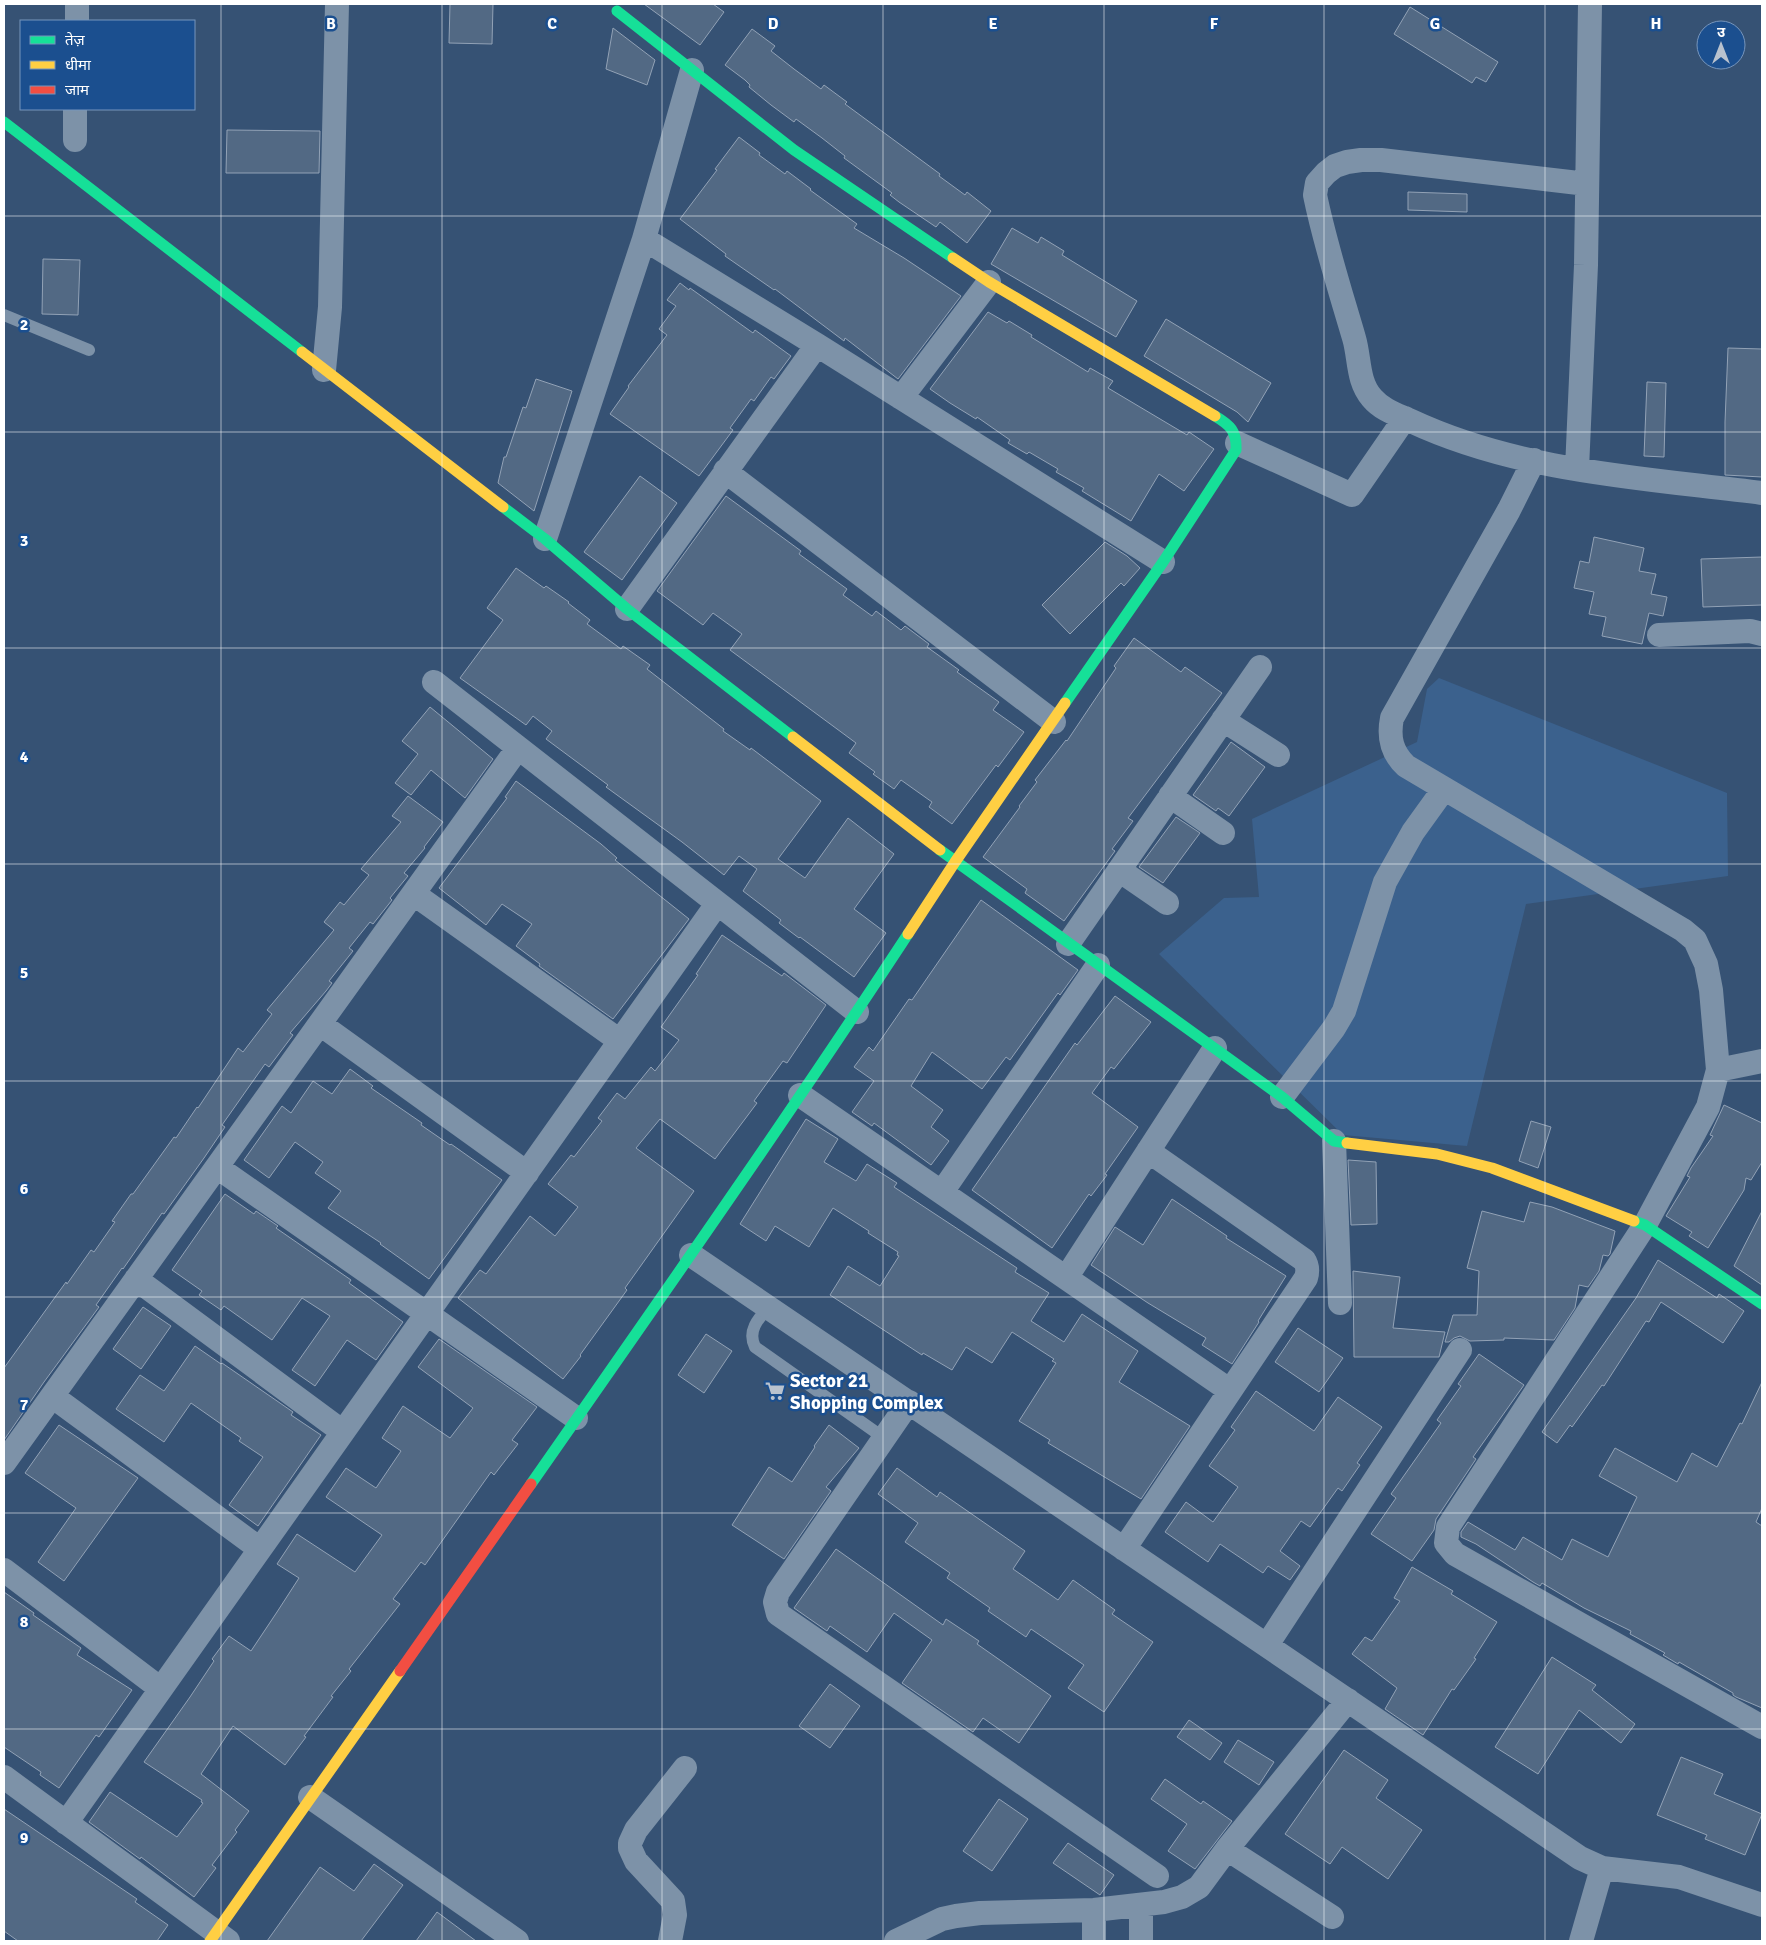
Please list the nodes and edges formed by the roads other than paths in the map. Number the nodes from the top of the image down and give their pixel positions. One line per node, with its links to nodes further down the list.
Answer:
1 (77, 4): 5 (street)
2 (336, 4): 16 (street)
3 (1590, 4): 10 (street)
4 (617, 10): 6 (street)
5 (77, 20)
6 (692, 70): 11 (street); 12 (street)
7 (75, 110): 9 (street)
8 (4, 122): 16 (street)
9 (75, 140)
10 (1587, 184): 18 (street); 21 (street)
11 (644, 239): 14 (street); 24 (street)
12 (989, 282): 17 (street); 19 (street)
13 (4, 315): 15 (lane)
14 (817, 345): 17 (street); 22 (street)
15 (89, 350)
16 (324, 370): 24 (street)
17 (902, 398): 25 (street)
18 (1405, 418): 19 (street); 20 (street)
19 (1237, 443): 25 (street)
20 (1534, 460): 21 (street); 35 (street)
21 (1576, 469): 23 (street)
22 (725, 472): 26 (street); 32 (street)
23 (1762, 493)
24 (545, 539): 26 (street)
25 (1163, 562): 32 (street)
26 (627, 609): 38 (street)
27 (1762, 634): 28 (street)
28 (1659, 635)
29 (1260, 667): 31 (street)
30 (434, 682): 33 (street)
31 (1223, 720): 34 (street); 36 (street)
32 (1054, 722): 38 (street)
33 (518, 748): 40 (street); 42 (street)
34 (1278, 755)
35 (1444, 789): 50 (street); 52 (street)
36 (1170, 796): 37 (street); 39 (street)
37 (1223, 833)
38 (955, 862): 43 (street); 45 (street)
39 (1119, 870): 41 (street); 43 (street)
40 (414, 894): 46 (street); 47 (street)
41 (1167, 902)
42 (717, 904): 45 (street); 47 (street)
43 (1068, 944): 44 (street)
44 (1098, 965): 48 (street); 57 (street)
45 (857, 1012): 51 (street)
46 (320, 1024): 55 (street); 56 (street)
47 (620, 1041): 56 (street)
48 (1215, 1048): 52 (street); 54 (street)
49 (1762, 1061): 50 (street)
50 (1718, 1070): 58 (street)
51 (800, 1094): 57 (street); 59 (street)
52 (1282, 1097): 53 (street)
53 (1334, 1141): 58 (street); 60 (street)
54 (1148, 1151): 61 (street); 62 (street)
55 (217, 1167): 63 (street); 67 (street)
56 (527, 1173): 67 (street)
57 (942, 1192): 62 (street)
58 (1645, 1225): 65 (street); 82 (street)
59 (691, 1255): 66 (street); 72 (street)
60 (1338, 1256): 61 (street); 64 (street)
61 (1307, 1265): 69 (street)
62 (1066, 1278): 69 (street)
63 (136, 1279): 70 (street); 73 (street)
64 (1340, 1303)
65 (1762, 1304)
66 (768, 1308): 71 (street); 74 (lane)
67 (427, 1314): 72 (street); 73 (street)
68 (1460, 1350): 79 (street)
69 (1229, 1390): 76 (street)
70 (52, 1396): 75 (street); 77 (street)
71 (908, 1402): 74 (street); 76 (street)
72 (576, 1418): 85 (street)
73 (343, 1432): 77 (street)
74 (884, 1438): 89 (street)
75 (4, 1463)
76 (1124, 1548): 79 (street)
77 (260, 1549): 80 (street)
78 (4, 1570): 80 (street)
79 (1266, 1645): 81 (street)
80 (161, 1690): 86 (street)
81 (1348, 1700): 87 (street); 88 (street)
82 (1762, 1727)
83 (685, 1768): 97 (street)
84 (4, 1777): 86 (street)
85 (310, 1797): 95 (street); 96 (street)
86 (66, 1823): 95 (street)
87 (1227, 1849): 90 (street); 93 (street)
88 (1602, 1868): 91 (street); 101 (street)
89 (1156, 1876)
90 (1140, 1905): 92 (street); 100 (street)
91 (1762, 1905)
92 (1094, 1910): 94 (street); 99 (street)
93 (1332, 1917)
94 (942, 1930): 98 (street)
95 (218, 1938)
96 (516, 1941)
97 (670, 1941)
98 (896, 1941)
99 (1094, 1941)
100 (1141, 1941)
101 (1581, 1941)

